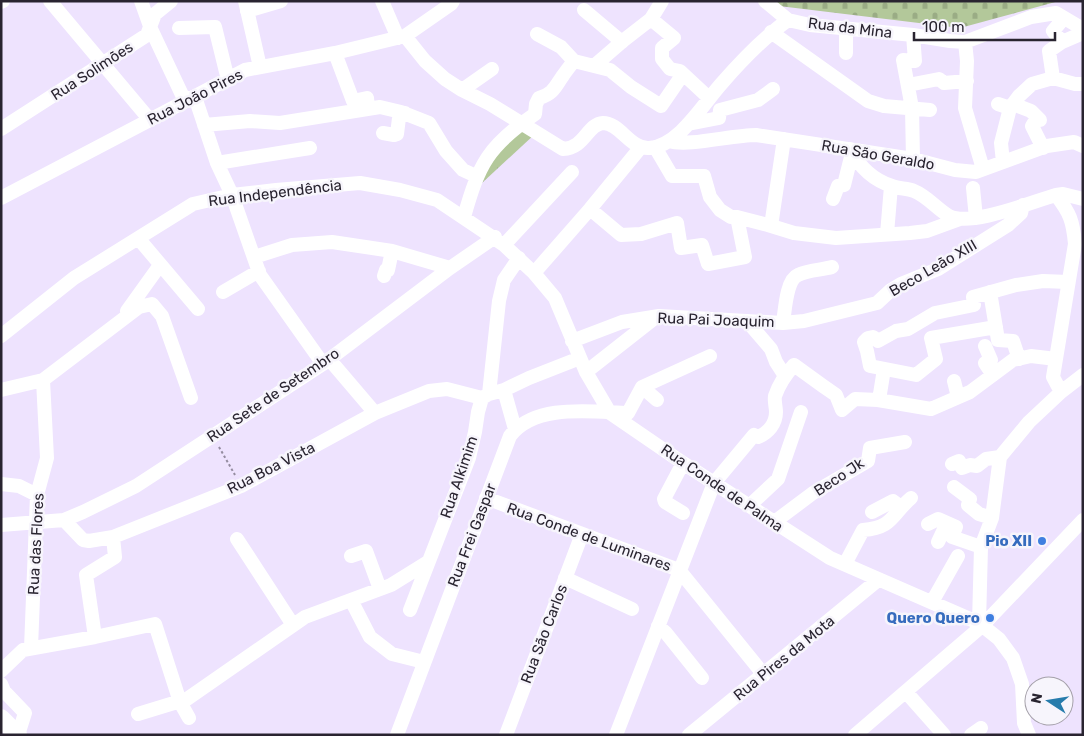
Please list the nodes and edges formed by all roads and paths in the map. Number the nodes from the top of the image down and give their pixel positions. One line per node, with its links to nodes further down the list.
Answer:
1 (50, 1): 29 (street)
2 (141, 1): 15 (street)
3 (171, 1): 15 (street, Rua Solimões)
4 (281, 1): 9 (street)
5 (382, 1): 22 (street)
6 (452, 1): 22 (street, Rua João Pires)
7 (662, 1): 12 (street)
8 (765, 1): 13 (street)
9 (246, 6): 31 (street)
10 (584, 10): 23 (street)
11 (1060, 15): 17 (street); 24 (street, Rua da Mina); 25 (street)
12 (651, 19): 23 (street); 33 (street)
13 (788, 20): 16 (street, Rua da Mina); 18 (street)
14 (179, 28): 35 (street)
15 (151, 29): 29 (street, Rua Solimões); 41 (street)
16 (846, 29): 21 (street, Rua da Mina); 26 (street)
17 (1083, 29)
18 (771, 32): 42 (street); 45 (street)
19 (1083, 33): 25 (street)
20 (537, 34): 28 (street)
21 (913, 35): 24 (street, Rua da Mina); 38 (street)
22 (402, 37): 27 (street, Rua João Pires); 40 (street)
23 (622, 42): 30 (street)
24 (965, 42): 36 (street)
25 (1062, 42): 34 (street)
26 (846, 53)
27 (335, 54): 31 (street, Rua João Pires); 44 (street)
28 (574, 61): 30 (street); 49 (street)
29 (103, 64): 48 (street); 52 (street, Rua Solimões)
30 (595, 66): 33 (street)
31 (260, 67): 35 (street, Rua João Pires)
32 (492, 69): 40 (street)
33 (683, 74): 42 (street)
34 (1053, 78): 37 (street); 43 (street)
35 (228, 80): 41 (street, Rua João Pires)
36 (966, 81): 38 (street); 64 (street)
37 (1083, 84)
38 (908, 86): 45 (street)
39 (774, 89): 51 (street)
40 (462, 90): 49 (street)
41 (194, 97): 48 (street, Rua João Pires); 50 (street)
42 (709, 98): 51 (street)
43 (1007, 106): 59 (street); 62 (street)
44 (368, 108): 47 (street); 50 (street)
45 (912, 108): 46 (street); 61 (street)
46 (930, 110)
47 (405, 113): 53 (street); 66 (street)
48 (150, 120): 71 (street, Rua João Pires)
49 (521, 123): 57 (street); 66 (street)
50 (204, 124): 63 (street)
51 (688, 124): 55 (street)
52 (1, 129)
53 (383, 133)
54 (784, 139): 55 (street, Rua São Geraldo); 60 (street, Rua São Geraldo); 80 (street)
55 (669, 141): 57 (street)
56 (1083, 146): 59 (street, Rua São Geraldo)
57 (648, 147): 75 (street); 77 (street)
58 (310, 148): 63 (street)
59 (1043, 148): 62 (street, Rua São Geraldo)
60 (851, 151): 61 (street, Rua São Geraldo); 67 (street); 72 (street)
61 (913, 159): 64 (street, Rua São Geraldo)
62 (1003, 162): 64 (street, Rua São Geraldo)
63 (217, 163): 70 (street)
64 (983, 169)
65 (572, 172): 83 (street, Rua Sete de Setembro)
66 (476, 176): 76 (street)
67 (891, 186): 79 (street); 81 (street)
68 (973, 188): 78 (street)
69 (1056, 194): 73 (street); 74 (street); 93 (street)
70 (232, 196): 76 (street, Rua Independência); 82 (street, Rua Independência); 85 (street)
71 (1, 198)
72 (833, 199)
73 (1083, 199)
74 (1028, 203): 78 (street); 100 (street, Beco Leão XIII)
75 (590, 209): 77 (street); 91 (street)
76 (464, 217): 83 (street, Rua Independência)
77 (736, 217): 80 (street)
78 (976, 218): 79 (street)
79 (960, 219): 81 (street)
80 (771, 226): 81 (street)
81 (887, 234)
82 (138, 238): 87 (street); 103 (street, Rua Independência)
83 (500, 241): 86 (street, Rua Independência); 89 (street, Rua Sete de Setembro)
84 (392, 251): 85 (street); 89 (street); 92 (street)
85 (254, 257): 90 (street)
86 (519, 258): 91 (street, Rua Independência); 122 (street, Rua Alkimim)
87 (160, 265): 96 (street); 98 (street)
88 (832, 267): 101 (street)
89 (450, 268): 110 (street, Rua Sete de Setembro)
90 (259, 272): 94 (street); 110 (street)
91 (534, 273): 104 (street, Rua Conde de Palma)
92 (384, 276)
93 (1068, 282): 95 (street); 109 (street)
94 (223, 292)
95 (990, 292): 102 (street); 111 (street)
96 (198, 309)
97 (659, 316): 99 (street, Rua Pai Joaquim); 104 (street, Rua Pai Joaquim); 112 (street)
98 (123, 318): 116 (street); 124 (street)
99 (747, 321): 101 (street, Rua Pai Joaquim); 115 (street)
100 (804, 321): 101 (street, Rua Pai Joaquim)
101 (783, 322)
102 (996, 327): 108 (street); 111 (street)
103 (1, 336)
104 (572, 340): 107 (street, Rua Conde de Palma)
105 (985, 346): 113 (street)
106 (710, 356): 119 (street)
107 (580, 358): 112 (street, Rua Conde de Palma); 120 (street)
108 (1019, 359): 109 (street); 113 (street)
109 (1056, 359): 121 (street)
110 (326, 362): 128 (street); 131 (street, Rua Sete de Setembro)
111 (884, 369): 126 (street)
112 (586, 372): 129 (street, Rua Conde de Palma)
113 (993, 375): 123 (street)
114 (1083, 375): 121 (street)
115 (784, 376): 126 (street); 136 (street)
116 (43, 380): 118 (street); 140 (street, Rua das Flores)
117 (954, 381): 123 (street)
118 (3, 386)
119 (642, 387): 125 (street); 129 (street)
120 (504, 390): 122 (street); 130 (street)
121 (1061, 392): 133 (street)
122 (486, 396): 128 (street, Rua Boa Vista); 160 (street, Rua Alkimim)
123 (958, 397): 126 (street)
124 (191, 398)
125 (657, 400)
126 (879, 400)
127 (801, 412): 142 (street)
128 (375, 413): 138 (street, Rua Boa Vista)
129 (610, 413): 130 (street); 134 (street, Rua Conde de Palma)
130 (515, 429): 141 (street, Rua Frei Gaspar)
131 (213, 436): 138 (path); 146 (street, Rua Sete de Setembro)
132 (905, 442): 149 (street, Beco Jk)
133 (1000, 457): 135 (street); 145 (street)
134 (683, 463): 136 (street, Rua Conde de Palma); 144 (street)
135 (952, 464)
136 (714, 483): 142 (street, Rua Conde de Palma); 162 (street)
137 (1, 484): 140 (street)
138 (241, 486): 154 (street, Rua Boa Vista)
139 (954, 487): 145 (street)
140 (37, 495): 148 (street, Rua das Flores)
141 (486, 498): 153 (street, Rua Conde de Luminares); 175 (street, Rua Frei Gaspar)
142 (749, 506): 149 (street, Rua Conde de Palma)
143 (872, 512): 161 (street)
144 (683, 513)
145 (992, 518): 157 (street)
146 (64, 520): 148 (street, Rua Sete de Setembro); 154 (street, Rua Boa Vista)
147 (1083, 520): 170 (street)
148 (37, 522): 152 (street, Rua Sete de Setembro); 174 (street, Rua das Flores)
149 (773, 522): 161 (street, Rua Conde de Palma)
150 (947, 523): 151 (street); 156 (street); 157 (street)
151 (928, 524)
152 (1, 525)
153 (582, 534): 162 (street, Rua Conde de Luminares); 163 (street, Rua São Carlos)
154 (113, 537): 173 (street)
155 (237, 539): 171 (street)
156 (938, 542)
157 (981, 547): 170 (street)
158 (351, 556): 165 (street)
159 (958, 556): 167 (street)
160 (428, 562): 165 (street); 169 (street, Rua Alkimim)
161 (844, 564): 164 (street, Rua Conde de Palma)
162 (679, 570): 172 (street); 177 (street, Rua Conde de Luminares)
163 (565, 578): 168 (street); 188 (street, Rua São Carlos)
164 (878, 580): 167 (street, Rua Conde de Palma); 177 (street, Rua Pires da Mota)
165 (380, 589): 166 (street)
166 (351, 600): 171 (street); 175 (street)
167 (932, 602): 170 (street, Rua Conde de Palma)
168 (632, 609)
169 (410, 610)
170 (980, 624): 180 (street); 193 (street, Rua Conde de Palma)
171 (293, 626): 182 (street)
172 (658, 626): 178 (street); 189 (street)
173 (96, 637): 174 (street); 182 (street)
174 (31, 648): 176 (street)
175 (424, 662): 187 (street, Rua Frei Gaspar)
176 (1, 671)
177 (764, 675): 190 (street, Rua Pires da Mota)
178 (702, 678)
179 (1, 684): 181 (street)
180 (906, 692): 191 (street); 192 (street)
181 (7, 701): 186 (street)
182 (180, 702): 183 (street); 185 (street)
183 (138, 714)
184 (1, 718): 186 (main road)
185 (189, 718)
186 (18, 735)
187 (397, 735)
188 (506, 735)
189 (616, 735)
190 (689, 735)
191 (855, 735)
192 (944, 735)
193 (1029, 735)

